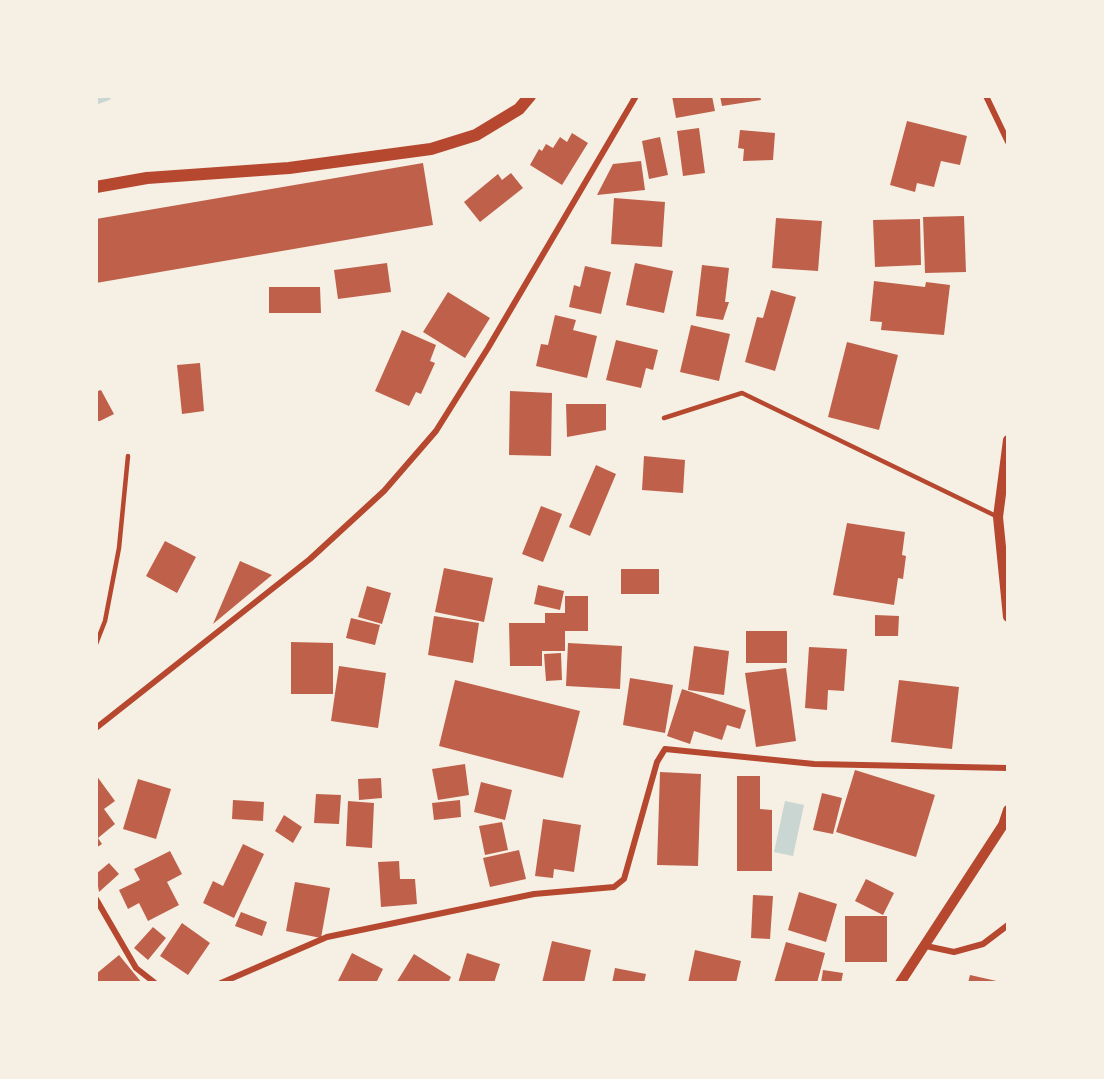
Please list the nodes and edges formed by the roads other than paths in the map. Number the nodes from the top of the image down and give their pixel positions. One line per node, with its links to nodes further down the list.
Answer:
1 (530, 96): 5 (main road)
2 (636, 96): 12 (street)
3 (986, 96): 4 (street)
4 (1008, 142)
5 (96, 187)
6 (664, 418): 9 (lane)
7 (1008, 440): 9 (street)
8 (128, 456): 11 (lane)
9 (998, 517): 10 (street)
10 (1008, 617)
11 (96, 644)
12 (96, 728)
13 (1008, 768): 19 (street)
14 (1008, 810): 17 (street)
15 (96, 899): 18 (street)
16 (1008, 926): 17 (street)
17 (926, 946): 20 (street)
18 (155, 983)
19 (221, 983)
20 (900, 983)

